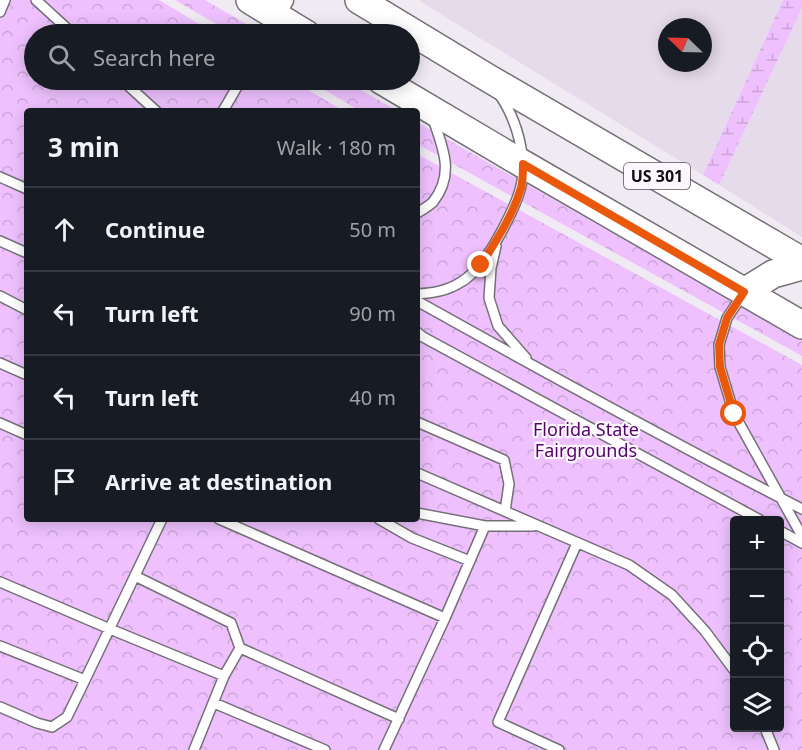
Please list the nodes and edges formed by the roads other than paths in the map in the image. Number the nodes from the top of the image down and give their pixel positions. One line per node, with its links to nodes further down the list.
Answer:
1 (5, 0): 5 (lane)
2 (36, 0): 7 (lane)
3 (250, 0): 6 (main road)
4 (359, 0): 8 (main road, US 301)
5 (0, 12)
6 (275, 17)
7 (62, 24)
8 (399, 24)
9 (420, 37): 10 (main road, US 301)
10 (488, 78): 17 (lane); 24 (main road, US 301)
11 (133, 90): 14 (lane)
12 (235, 90): 15 (lane)
13 (398, 90): 16 (main road)
14 (153, 108)
15 (225, 108)
16 (430, 108): 17 (main road); 20 (lane)
17 (523, 164): 21 (lane); 26 (main road)
18 (0, 177): 19 (lane)
19 (24, 188)
20 (420, 211)
21 (498, 238): 27 (lane); 34 (lane)
22 (0, 241): 23 (lane)
23 (24, 252)
24 (802, 261)
25 (802, 266): 26 (main road)
26 (744, 292): 31 (main road); 40 (lane)
27 (420, 294)
28 (0, 296): 30 (lane)
29 (420, 303): 34 (lane)
30 (24, 308)
31 (802, 325)
32 (420, 334): 44 (lane)
33 (0, 363): 35 (lane)
34 (531, 365): 40 (lane)
35 (24, 374)
36 (0, 423): 38 (lane)
37 (420, 423): 42 (lane)
38 (24, 434)
39 (420, 474): 42 (lane)
40 (781, 498): 41 (lane); 51 (lane)
41 (802, 509)
42 (505, 511): 49 (lane)
43 (420, 514): 48 (lane)
44 (753, 516)
45 (161, 522): 55 (lane)
46 (226, 522): 57 (lane)
47 (385, 522): 54 (lane)
48 (485, 526): 49 (lane); 54 (lane)
49 (539, 526): 52 (lane)
50 (784, 533): 53 (lane)
51 (802, 536)
52 (577, 543): 61 (lane); 71 (lane)
53 (802, 543)
54 (470, 561): 57 (lane)
55 (135, 576): 58 (lane); 60 (lane)
56 (0, 582): 58 (lane)
57 (445, 618): 66 (lane)
58 (110, 629): 62 (lane); 63 (lane)
59 (0, 645): 63 (lane)
60 (240, 648): 62 (lane); 66 (lane)
61 (730, 664)
62 (224, 676): 64 (lane)
63 (85, 680): 65 (lane)
64 (214, 703): 68 (lane); 69 (lane)
65 (0, 707)
66 (399, 719): 70 (lane)
67 (767, 732): 72 (lane)
68 (194, 750)
69 (325, 750)
70 (384, 750)
71 (560, 750)
72 (774, 750)

